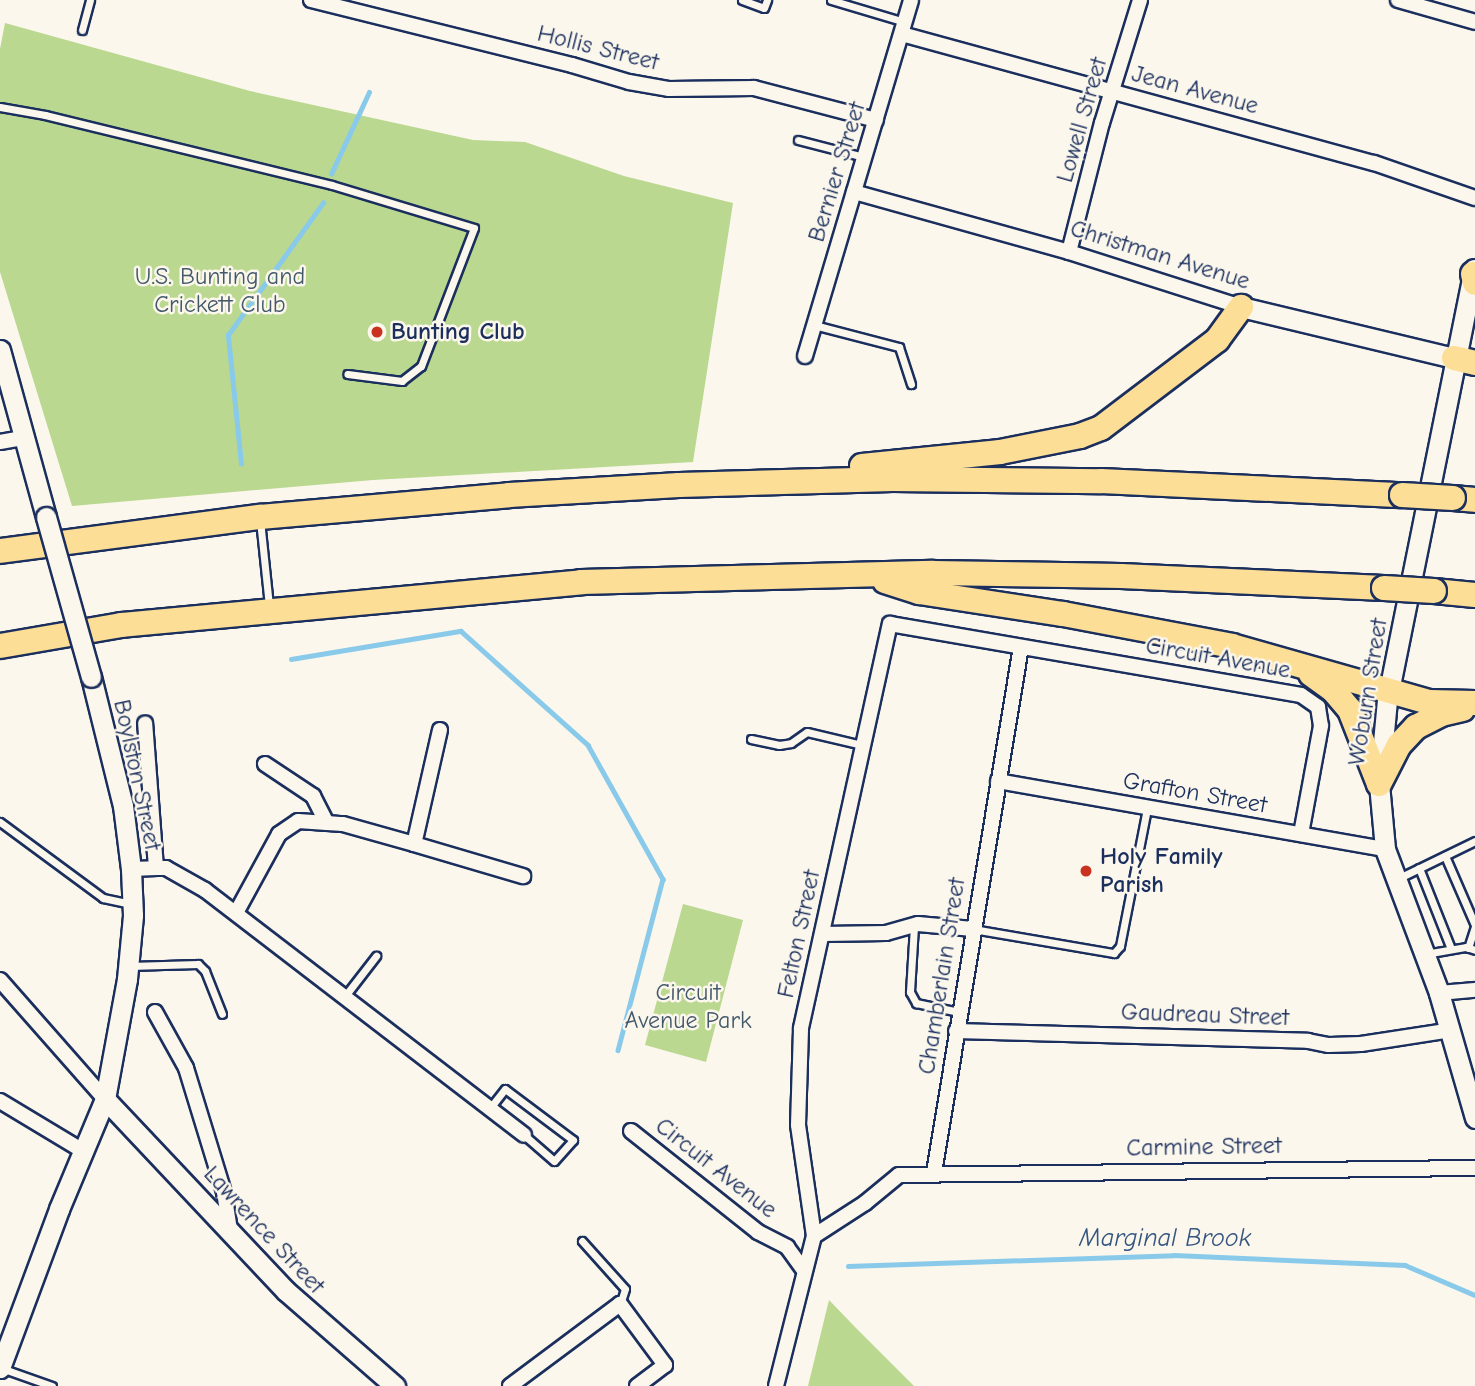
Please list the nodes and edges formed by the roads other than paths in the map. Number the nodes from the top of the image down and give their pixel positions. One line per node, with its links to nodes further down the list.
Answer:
1 (90, 0): 11 (lane)
2 (311, 0): 14 (street, Hollis Street)
3 (742, 0): 4 (lane)
4 (767, 0)
5 (831, 0): 10 (lane)
6 (911, 0): 10 (street, Bernier Street)
7 (1140, 0): 12 (street, Lowell Street)
8 (1398, 0): 9 (street)
9 (1475, 22)
10 (904, 28): 12 (street, Jean Avenue); 14 (street, Bernier Street)
11 (82, 30)
12 (1113, 92): 18 (street, Jean Avenue); 19 (street, Lowell Street)
13 (0, 107): 26 (lane)
14 (876, 121): 16 (street, Bernier Street)
15 (798, 140): 16 (lane)
16 (864, 157): 17 (street, Bernier Street)
17 (854, 192): 19 (street, Christman Avenue); 22 (street, Bernier Street)
18 (1475, 198)
19 (1069, 252): 21 (street, Christman Avenue)
20 (1474, 274): 25 (main road, Woburn Street)
21 (1241, 307): 25 (main road, Christman Avenue); 30 (highway)
22 (814, 326): 24 (street, Bernier Street); 27 (lane)
23 (0, 350): 28 (main road, Boylston Street)
24 (805, 356)
25 (1464, 360): 40 (main road, Woburn Street)
26 (347, 373)
27 (911, 384)
28 (23, 438): 29 (street); 59 (main road, Boylston Street, bridge)
29 (0, 442)
30 (679, 485): 31 (highway, bridge); 32 (highway)
31 (1464, 499)
32 (260, 517): 33 (highway); 36 (lane)
33 (0, 551)
34 (868, 576): 35 (highway, bridge); 36 (highway); 39 (highway)
35 (1475, 595)
36 (270, 609): 37 (highway)
37 (0, 646)
38 (1021, 647): 45 (street, Felton Street); 47 (street, Chamberlain Street); 52 (street, Circuit Avenue)
39 (1284, 661): 40 (highway); 48 (highway)
40 (1390, 688): 41 (highway); 48 (main road, Woburn Street)
41 (1475, 705): 48 (highway)
42 (145, 723): 57 (street)
43 (440, 730): 54 (street)
44 (751, 739): 45 (lane)
45 (862, 746): 69 (street, Felton Street)
46 (265, 764): 51 (street)
47 (998, 781): 49 (street, Grafton Street); 68 (street, Chamberlain Street)
48 (1378, 784): 55 (main road, Woburn Street)
49 (1147, 808): 52 (street, Grafton Street); 68 (lane)
50 (0, 822): 62 (lane)
51 (327, 823): 54 (street); 63 (street)
52 (1301, 834): 55 (street, Grafton Street)
53 (1475, 841): 56 (lane)
54 (414, 844): 60 (street)
55 (1385, 849): 61 (main road, Woburn Street)
56 (1445, 856): 58 (lane); 67 (lane)
57 (156, 868): 59 (street); 63 (street, Boylston Street)
58 (1419, 868): 61 (lane); 66 (lane)
59 (131, 869): 62 (main road, Boylston Street)
60 (523, 876)
61 (1395, 879): 72 (main road, Woburn Street)
62 (132, 904): 74 (main road, Boylston Street)
63 (236, 913): 78 (street, Boylston Street)
64 (1451, 922): 66 (lane)
65 (914, 926): 68 (street); 69 (street); 80 (lane)
66 (1442, 926): 70 (lane)
67 (1475, 926): 71 (lane)
68 (972, 929): 80 (street, Chamberlain Street)
69 (823, 934): 94 (street, Felton Street)
70 (1451, 949): 71 (lane); 72 (lane)
71 (1472, 949)
72 (1424, 954): 77 (main road, Woburn Street)
73 (376, 956): 78 (lane)
74 (129, 966): 81 (lane); 84 (main road, Boylston Street)
75 (0, 981): 84 (street)
76 (1475, 990): 77 (street)
77 (1439, 993): 82 (main road, Woburn Street)
78 (345, 996): 86 (street, Boylston Street)
79 (155, 1012): 93 (street)
80 (959, 1012): 83 (street, Chamberlain Street)
81 (222, 1013)
82 (1451, 1030): 83 (street, Gaudreau Street); 87 (main road, Woburn Street)
83 (956, 1031): 92 (street, Chamberlain Street)
84 (105, 1099): 90 (main road, Boylston Street); 93 (main road, Lawrence Street)
85 (0, 1101): 90 (street)
86 (490, 1108): 89 (street, Boylston Street); 89 (lane)
87 (1475, 1118)
88 (631, 1131): 96 (street, Circuit Avenue)
89 (524, 1135)
90 (83, 1151): 98 (main road, Boylston Street)
91 (1475, 1168): 92 (street, Carmine Street)
92 (934, 1173): 94 (street)
93 (230, 1231): 101 (main road, Lawrence Street)
94 (814, 1236): 96 (street, Felton Street)
95 (582, 1241): 97 (lane)
96 (803, 1269): 104 (street, Felton Street)
97 (620, 1304): 102 (street); 103 (street)
98 (6, 1332): 99 (main road, Boylston Street)
99 (0, 1368): 100 (lane)
100 (52, 1386)
101 (395, 1386)
102 (510, 1386)
103 (637, 1386)
104 (776, 1386)

